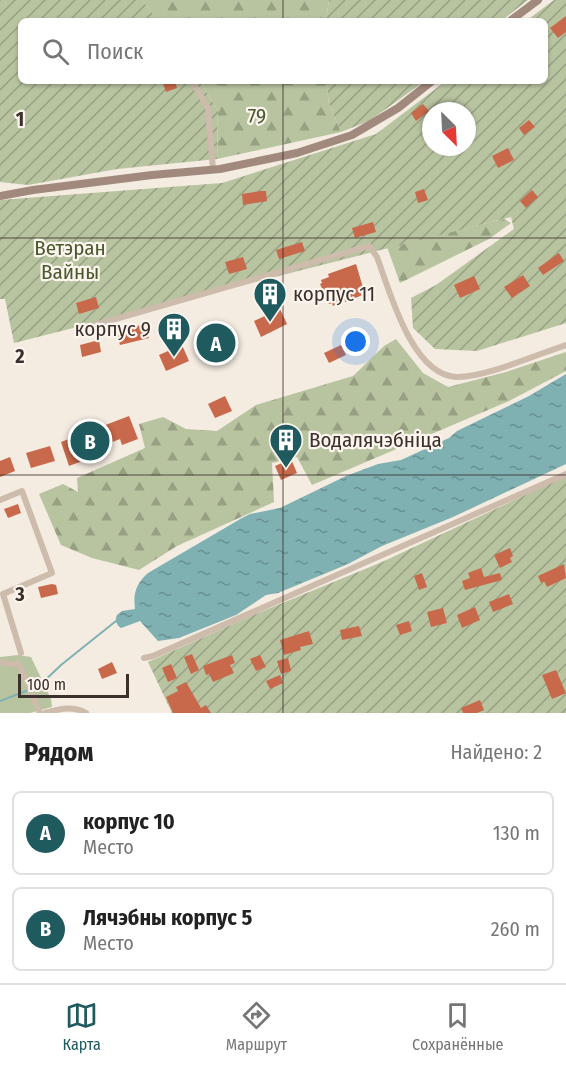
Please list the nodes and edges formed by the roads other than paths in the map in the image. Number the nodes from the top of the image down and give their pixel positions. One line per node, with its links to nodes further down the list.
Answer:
1 (538, 0): 2 (street)
2 (514, 18)
3 (194, 84): 5 (street)
4 (428, 84): 5 (street)
5 (213, 170): 6 (street)
6 (0, 196)
7 (84, 328): 8 (street)
8 (566, 345)
9 (566, 474): 12 (street)
10 (0, 500): 11 (street)
11 (21, 652)
12 (144, 658)
13 (0, 662): 14 (street)
14 (40, 713)
15 (45, 713): 16 (street)
16 (86, 713)

